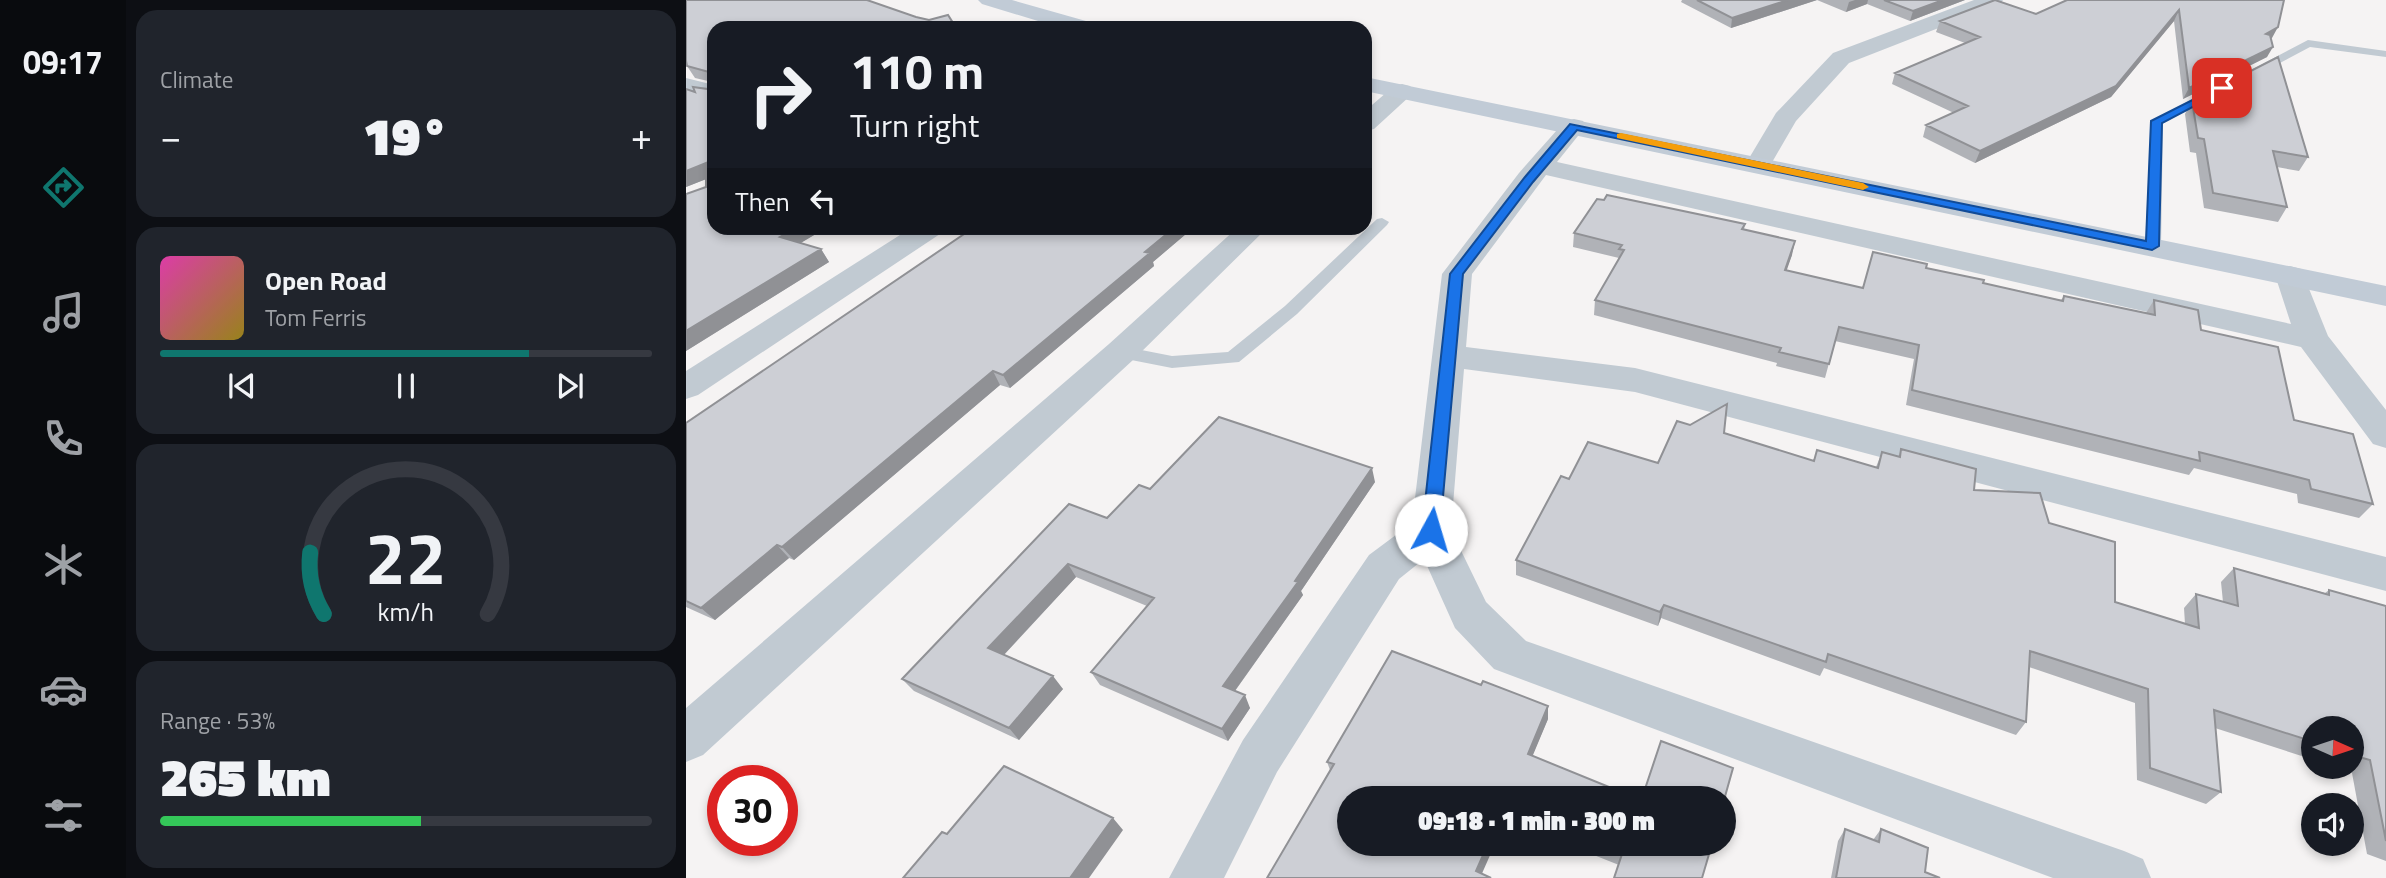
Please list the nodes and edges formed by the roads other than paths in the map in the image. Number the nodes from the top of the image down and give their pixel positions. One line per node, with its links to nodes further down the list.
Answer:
1 (989, 0): 3 (street)
2 (1993, 0): 11 (street)
3 (1061, 21)
4 (2386, 54): 18 (lane)
5 (686, 85): 7 (street)
6 (1372, 85): 8 (street)
7 (707, 90)
8 (1402, 91): 9 (street); 10 (street)
9 (1372, 118)
10 (1574, 126): 11 (street); 12 (street)
11 (1758, 165): 18 (street)
12 (1540, 166): 21 (street); 23 (street)
13 (1382, 222): 14 (lane)
14 (1372, 232)
15 (919, 235): 24 (street)
16 (1245, 235): 22 (street)
17 (1369, 235): 22 (lane)
18 (2152, 246): 19 (street)
19 (2290, 275): 20 (street); 21 (street)
20 (2386, 296)
21 (2312, 339): 25 (street)
22 (1121, 352): 28 (street)
23 (1449, 356): 26 (street); 27 (street)
24 (686, 387)
25 (2386, 435)
26 (1431, 530): 29 (street); 30 (street)
27 (2386, 574)
28 (686, 739)
29 (1196, 878)
30 (2124, 878)

